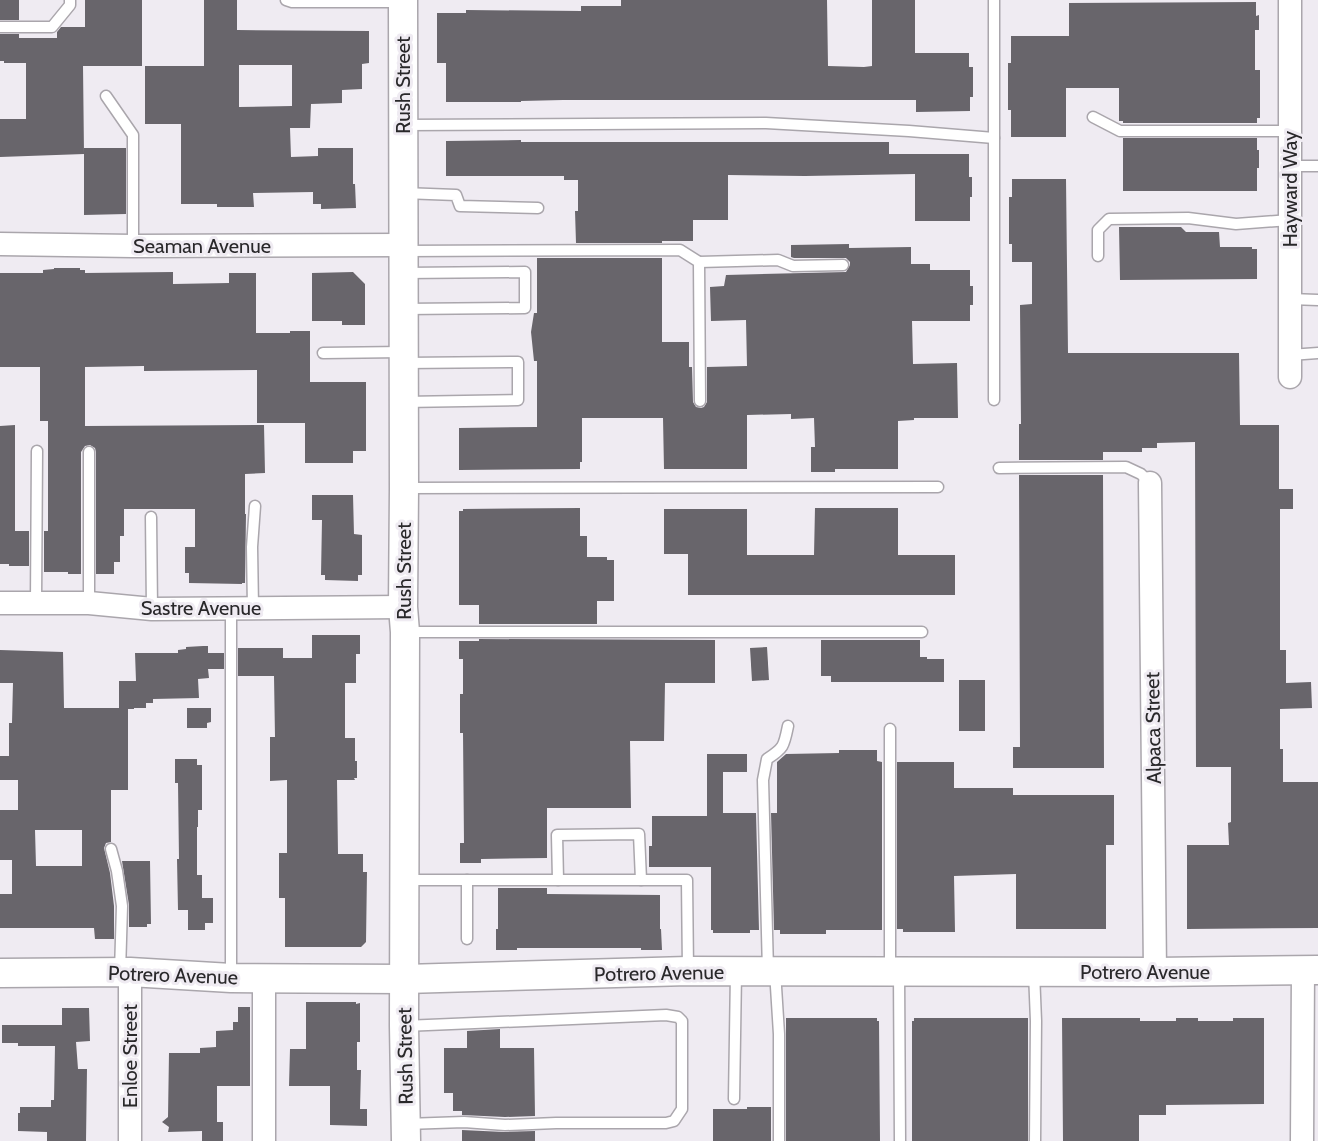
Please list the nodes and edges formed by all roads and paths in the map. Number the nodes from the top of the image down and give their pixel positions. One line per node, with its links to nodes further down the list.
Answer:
1 (70, 0): 6 (lane)
2 (286, 0): 5 (lane)
3 (994, 0): 11 (lane)
4 (1290, 0): 10 (street, Hayward Way)
5 (403, 1): 9 (street, Rush Street)
6 (0, 27)
7 (106, 96): 18 (lane)
8 (1093, 117): 10 (lane)
9 (403, 125): 11 (lane); 14 (street, Rush Street)
10 (1290, 131): 12 (street, Hayward Way)
11 (994, 138): 31 (lane)
12 (1290, 166): 13 (lane); 16 (street, Hayward Way)
13 (1318, 166)
14 (403, 193): 15 (lane); 19 (street, Rush Street)
15 (538, 208)
16 (1290, 220): 20 (lane); 23 (street, Hayward Way)
17 (0, 244): 18 (street, Seaman Avenue)
18 (133, 246): 19 (street, Seaman Avenue)
19 (403, 256): 21 (lane); 25 (street, Rush Street); 25 (lane)
20 (1098, 256)
21 (699, 262): 22 (lane); 32 (lane)
22 (843, 265)
23 (1290, 299): 24 (lane); 28 (street, Hayward Way)
24 (1318, 300)
25 (403, 309): 29 (street, Rush Street)
26 (323, 353): 29 (lane)
27 (1318, 353): 28 (lane)
28 (1290, 355): 30 (street, Hayward Way)
29 (404, 358): 33 (street, Rush Street); 33 (lane)
30 (1290, 378)
31 (993, 400)
32 (700, 401)
33 (404, 402): 39 (street, Rush Street)
34 (37, 451): 43 (lane)
35 (89, 452): 44 (lane)
36 (999, 468): 37 (lane)
37 (1150, 483): 65 (street, Alpaca Street)
38 (938, 487): 39 (lane)
39 (404, 488): 48 (street, Rush Street)
40 (255, 506): 45 (lane)
41 (151, 517): 46 (lane)
42 (0, 603): 43 (street, Sastre Avenue)
43 (36, 603): 44 (street, Sastre Avenue)
44 (89, 603): 46 (street, Sastre Avenue)
45 (253, 608): 47 (street, Sastre Avenue); 48 (street, Sastre Avenue)
46 (152, 609): 47 (street, Sastre Avenue)
47 (231, 609): 68 (lane)
48 (404, 619): 49 (lane); 53 (street, Rush Street)
49 (922, 632)
50 (788, 726): 61 (lane)
51 (890, 729): 62 (lane)
52 (111, 849): 63 (lane)
53 (405, 880): 54 (lane); 69 (street, Rush Street)
54 (466, 880): 55 (lane); 57 (lane)
55 (558, 880): 56 (lane); 56 (lane)
56 (641, 880): 59 (lane)
57 (467, 939)
58 (1310, 970): 65 (street, Potrero Avenue); 78 (street)
59 (688, 971): 60 (street, Potrero Avenue); 69 (street, Potrero Avenue)
60 (736, 971): 61 (street, Potrero Avenue); 71 (lane)
61 (771, 971): 62 (street, Potrero Avenue); 75 (lane)
62 (895, 971): 64 (street, Potrero Avenue); 76 (lane)
63 (125, 972): 66 (street, Potrero Avenue); 68 (street, Potrero Avenue); 73 (street, Enloe Street)
64 (1034, 972): 65 (street, Potrero Avenue); 77 (lane)
65 (1155, 972)
66 (0, 973)
67 (264, 977): 68 (street, Potrero Avenue); 69 (street, Potrero Avenue); 74 (street)
68 (231, 978)
69 (405, 979): 70 (street, Rush Street)
70 (404, 1026): 72 (street, Rush Street); 72 (lane)
71 (734, 1099)
72 (406, 1132)
73 (130, 1141)
74 (264, 1141)
75 (778, 1141)
76 (900, 1141)
77 (1035, 1141)
78 (1302, 1141)

